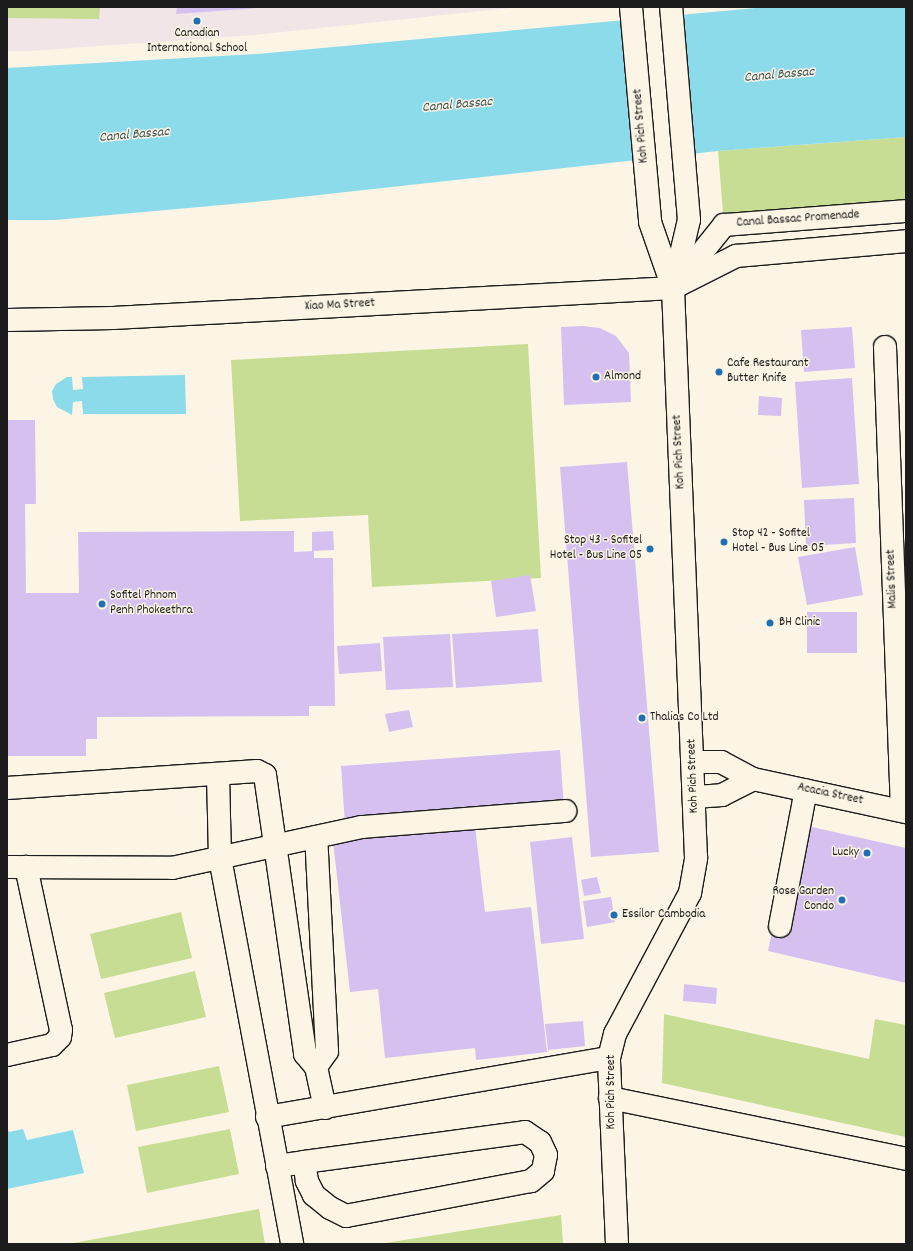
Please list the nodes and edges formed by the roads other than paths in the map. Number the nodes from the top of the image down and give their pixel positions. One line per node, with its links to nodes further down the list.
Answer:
1 (631, 7): 5 (street, Koh Pich Street)
2 (671, 7): 5 (street, Koh Pich Street)
3 (906, 212): 5 (street, Canal Bassac Promenade)
4 (906, 241): 5 (street)
5 (673, 288): 6 (street, Xiao Ma Street); 8 (street, Koh Pich Street)
6 (7, 320)
7 (885, 347): 15 (street, Malis Street)
8 (694, 762): 10 (street, Acacia Street); 13 (street, Koh Pich Street)
9 (218, 775): 11 (street); 17 (street); 18 (street)
10 (753, 779): 12 (street, Acacia Street); 13 (street)
11 (7, 788)
12 (806, 790): 15 (street, Acacia Street); 20 (street)
13 (695, 796): 22 (street, Koh Pich Street)
14 (564, 811): 16 (street)
15 (904, 811)
16 (316, 837): 17 (street); 23 (street)
17 (275, 846): 18 (street); 23 (street)
18 (220, 858): 19 (street); 26 (street)
19 (16, 867): 21 (street)
20 (780, 926)
21 (7, 1055)
22 (609, 1058): 24 (street, Koh Pich Street); 25 (street)
23 (316, 1067): 25 (street)
24 (610, 1098): 27 (street); 31 (street, Koh Pich Street)
25 (325, 1108): 26 (street)
26 (267, 1118): 29 (street)
27 (906, 1159)
28 (304, 1162): 28 (street); 29 (street)
29 (277, 1166): 30 (street)
30 (292, 1244)
31 (617, 1244)

